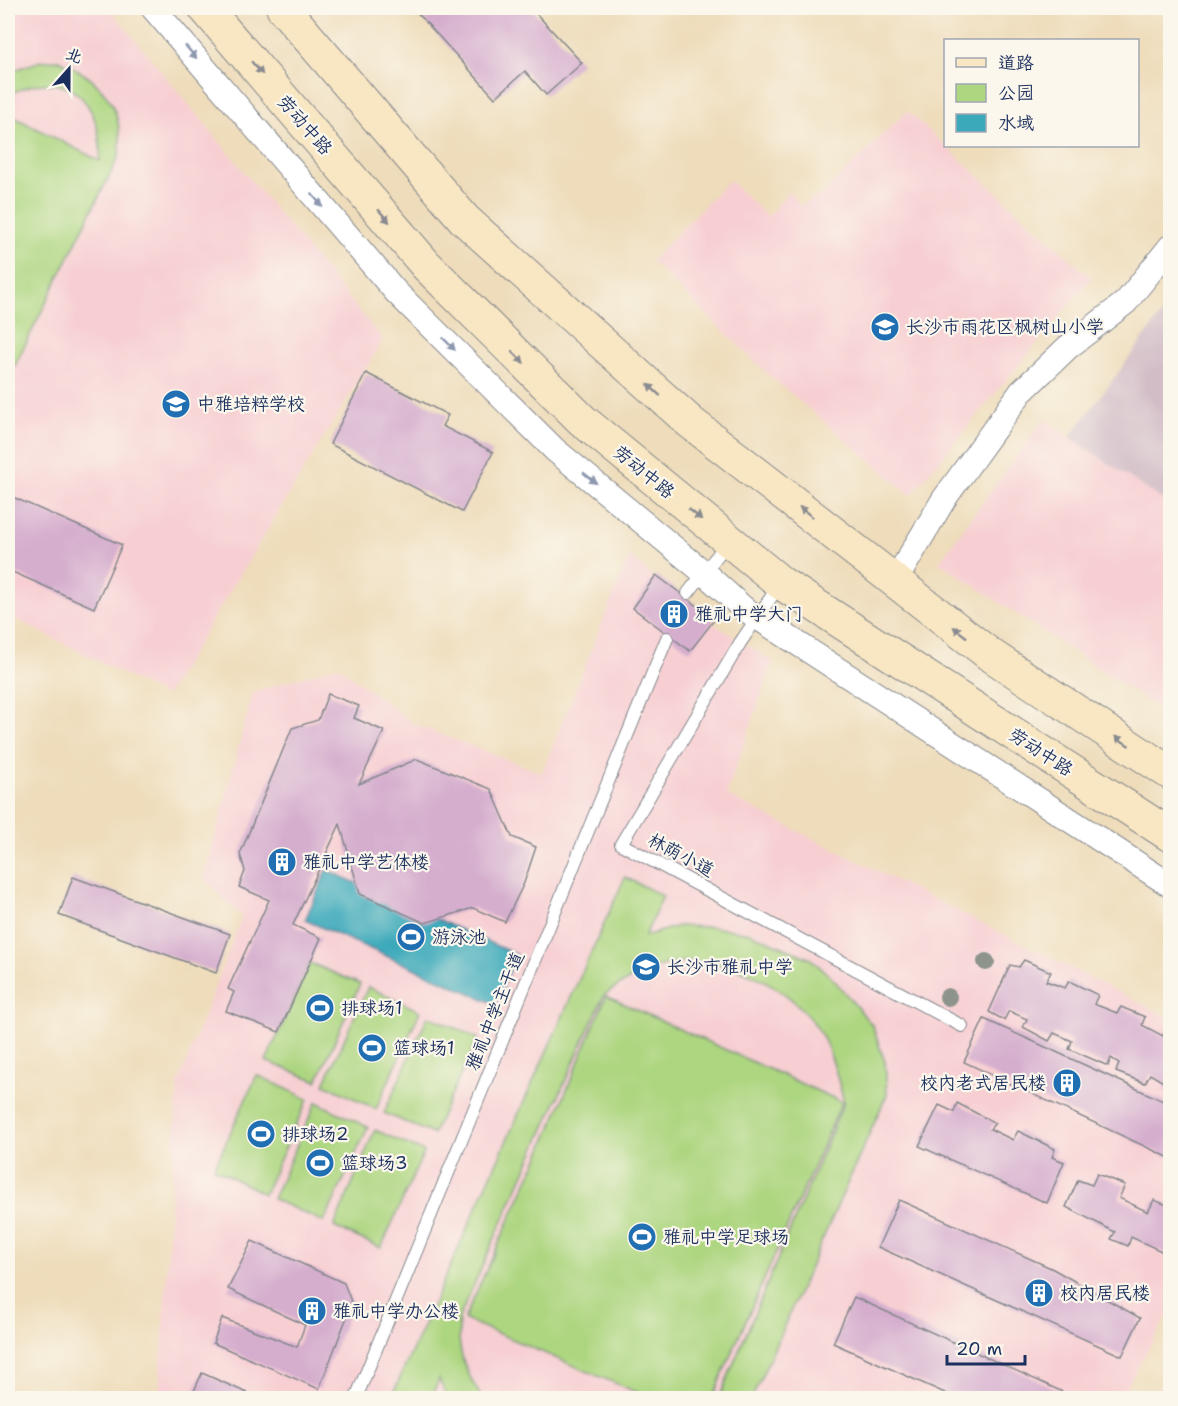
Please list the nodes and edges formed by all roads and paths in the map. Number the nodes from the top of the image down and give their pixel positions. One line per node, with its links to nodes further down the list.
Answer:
1 (153, 8): 6 (street, one-way to 6)
2 (205, 8): 5 (main road, 劳动中路, one-way to 5)
3 (283, 8): 7 (main road, one-way to 3)
4 (1170, 247): 7 (street)
5 (728, 541): 6 (lane); 8 (main road, 劳动中路)
6 (704, 572): 9 (lane); 10 (street)
7 (895, 581): 12 (main road, one-way to 7)
8 (781, 583): 10 (lane, 林荫小道); 13 (main road, 劳动中路)
9 (688, 593)
10 (757, 618): 14 (street); 15 (lane, 林荫小道)
11 (667, 638): 16 (lane, 雅礼中学主干道)
12 (1170, 773)
13 (1170, 835)
14 (1170, 885)
15 (962, 1026)
16 (356, 1398)

